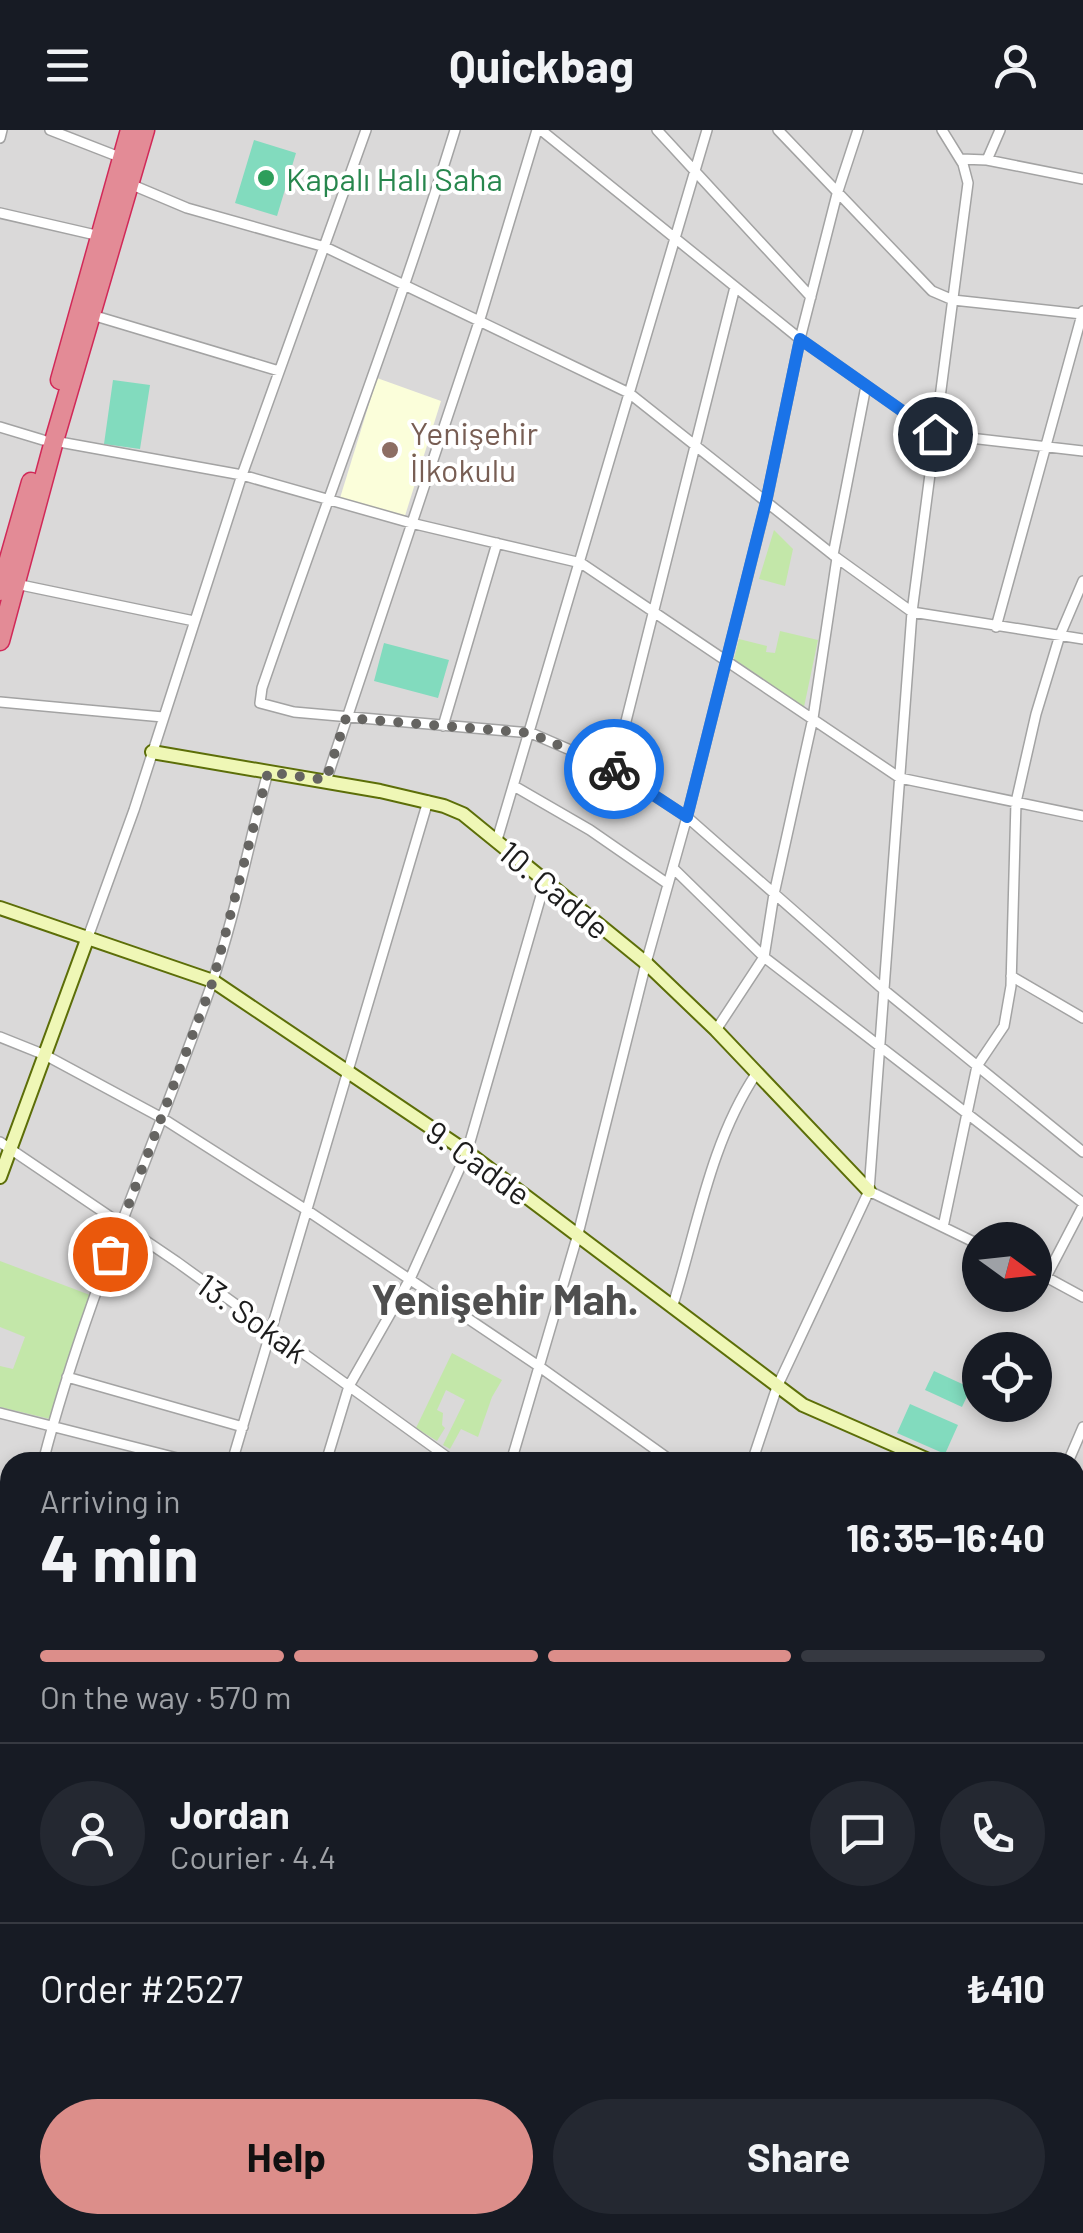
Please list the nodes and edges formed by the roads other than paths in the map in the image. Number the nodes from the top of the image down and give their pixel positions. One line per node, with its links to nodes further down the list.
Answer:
1 (2, 130): 14 (street)
2 (50, 130): 15 (street)
3 (130, 130): 15 (highway)
4 (145, 130): 20 (highway)
5 (364, 130): 25 (street)
6 (456, 130): 26 (street)
7 (539, 130): 24 (street); 32 (street)
8 (657, 130): 18 (street)
9 (707, 130): 18 (street)
10 (778, 130): 21 (street)
11 (858, 130): 21 (street)
12 (942, 130): 16 (street)
13 (1000, 130): 17 (street)
14 (0, 138)
15 (122, 158): 23 (highway)
16 (961, 159): 17 (street); 29 (street)
17 (987, 160): 19 (street)
18 (694, 172): 24 (street); 28 (street)
19 (1083, 179)
20 (130, 184): 25 (street); 31 (highway)
21 (838, 194): 28 (street); 29 (street)
22 (0, 213): 23 (street)
23 (100, 236): 39 (highway)
24 (675, 237): 27 (street); 36 (street)
25 (326, 247): 26 (street); 34 (street)
26 (407, 285): 32 (street); 44 (street)
27 (735, 287): 33 (street); 40 (street)
28 (811, 298): 33 (street)
29 (953, 300): 30 (street); 38 (street)
30 (1082, 312): 41 (street)
31 (92, 315): 34 (street); 39 (highway)
32 (480, 320): 36 (street); 46 (street)
33 (800, 339): 35 (street); 45 (street)
34 (279, 371): 43 (street)
35 (866, 386): 38 (street); 48 (street)
36 (629, 394): 40 (street); 49 (street)
37 (0, 428): 39 (street)
38 (935, 434): 41 (street); 53 (street)
39 (48, 440): 43 (street); 51 (highway)
40 (694, 446): 45 (street); 52 (street)
41 (1044, 448): 42 (street); 55 (street)
42 (1083, 452)
43 (242, 475): 44 (street); 54 (street)
44 (329, 499): 46 (street); 62 (street)
45 (766, 502): 48 (street); 59 (street)
46 (411, 523): 47 (street); 62 (street)
47 (497, 543): 49 (street); 64 (street)
48 (835, 556): 53 (street); 63 (street)
49 (581, 563): 52 (street); 65 (street)
50 (1083, 581): 56 (street)
51 (8, 588): 54 (street); 58 (highway)
52 (654, 610): 59 (street); 67 (street)
53 (912, 612): 55 (street); 69 (street)
54 (194, 621): 61 (street)
55 (996, 627): 56 (street)
56 (1060, 635): 57 (street); 73 (street)
57 (1083, 639)
58 (0, 642)
59 (725, 660): 63 (street); 75 (street)
60 (0, 702): 61 (street)
61 (163, 717): 66 (street)
62 (346, 718): 64 (street); 70 (street)
63 (813, 718): 69 (street); 80 (street)
64 (444, 726): 65 (street)
65 (530, 733): 67 (street); 71 (street)
66 (152, 752): 68 (street, 10. Cadde); 82 (street)
67 (614, 770): 75 (street)
68 (268, 772): 70 (street, 10. Cadde); 86 (street)
69 (900, 778): 73 (street); 87 (street)
70 (326, 780): 72 (street, 10. Cadde)
71 (514, 786): 76 (street); 79 (street)
72 (428, 802): 76 (street, 10. Cadde); 94 (street)
73 (1016, 802): 74 (street); 85 (street)
74 (1083, 816)
75 (687, 817): 77 (street); 80 (street)
76 (497, 840): 78 (street, 10. Cadde)
77 (673, 868): 79 (street); 83 (street)
78 (546, 882): 84 (street, 10. Cadde); 99 (street)
79 (668, 884): 84 (street)
80 (774, 894): 83 (street); 87 (street)
81 (0, 908): 82 (street, 9. Cadde)
82 (88, 937): 86 (street, 9. Cadde); 92 (street)
83 (764, 957): 89 (street); 91 (street)
84 (646, 963): 89 (street, 10. Cadde); 107 (street)
85 (1011, 976): 88 (street); 93 (street)
86 (213, 981): 94 (street, 9. Cadde); 97 (street)
87 (884, 990): 91 (street); 93 (street)
88 (1083, 1018)
89 (716, 1030): 95 (street, 10. Cadde)
90 (0, 1037): 92 (street)
91 (880, 1050): 96 (street); 102 (street)
92 (45, 1055): 97 (street); 98 (street)
93 (977, 1066): 96 (street); 100 (street)
94 (348, 1070): 99 (street, 9. Cadde); 104 (street)
95 (756, 1074): 102 (street, 10. Cadde); 113 (street)
96 (967, 1116): 103 (street); 106 (street)
97 (162, 1118): 104 (street); 105 (street)
98 (6, 1144): 101 (street); 105 (street, 13. Sokak)
99 (467, 1152): 107 (street, 9. Cadde); 110 (street)
100 (1083, 1152)
101 (0, 1177)
102 (869, 1191): 106 (street); 118 (street)
103 (1083, 1205): 109 (street)
104 (305, 1209): 110 (street); 114 (street)
105 (121, 1223): 114 (street, 13. Sokak); 116 (street)
106 (943, 1227): 108 (street)
107 (578, 1234): 113 (street, 9. Cadde); 115 (street)
108 (962, 1236)
109 (1052, 1265)
110 (410, 1279): 115 (street); 117 (street)
111 (1052, 1280): 112 (street)
112 (1083, 1297)
113 (672, 1308): 118 (street, 9. Cadde)
114 (272, 1334): 117 (street, 13. Sokak); 120 (street)
115 (537, 1366): 128 (street); 129 (street)
116 (67, 1377): 120 (street); 121 (street)
117 (349, 1386): 126 (street); 127 (street, 13. Sokak)
118 (776, 1387): 130 (street); 131 (street, 9. Cadde)
119 (0, 1414): 121 (street)
120 (243, 1426): 125 (street)
121 (52, 1428): 123 (street); 124 (street)
122 (1083, 1428): 132 (street)
123 (46, 1452)
124 (152, 1452)
125 (235, 1452)
126 (329, 1452)
127 (440, 1452)
128 (514, 1452)
129 (659, 1452)
130 (755, 1452)
131 (910, 1452)
132 (1072, 1452)

